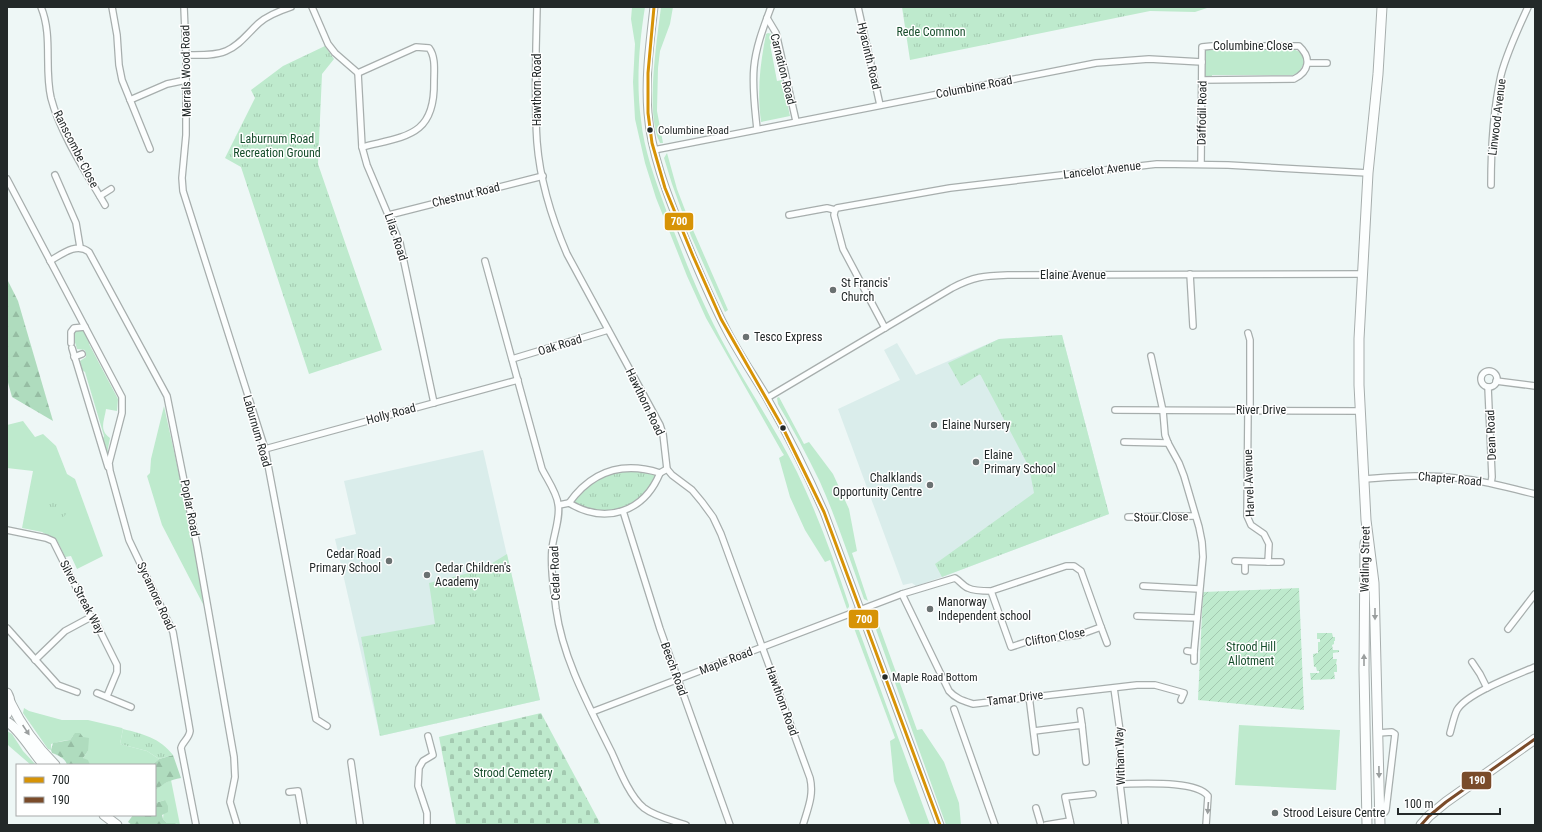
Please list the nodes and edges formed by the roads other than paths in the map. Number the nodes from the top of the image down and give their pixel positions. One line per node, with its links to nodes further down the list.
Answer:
1 (42, 7): 35 (street, Ranscombe Close)
2 (112, 7): 20 (street)
3 (184, 7): 13 (street, Merrals Wood Road)
4 (291, 7): 13 (street)
5 (312, 7): 17 (street)
6 (537, 7): 31 (street, Hawthorn Road)
7 (654, 7): 27 (street)
8 (771, 7): 12 (street, Carnation Road)
9 (858, 7): 21 (street, Hyacinth Road)
10 (1382, 7): 29 (main road)
11 (1528, 7): 33 (street, Linwood Avenue)
12 (767, 18): 22 (street, Carnation Road); 23 (street, Carnation Road)
13 (186, 55): 18 (street, Merrals Wood Road)
14 (1202, 62): 15 (street, Columbine Close); 19 (street, Daffodil Road); 21 (street, Columbine Road)
15 (1308, 63): 16 (street); 19 (street)
16 (1327, 63)
17 (358, 73): 25 (street, Lilac Road); 25 (street)
18 (186, 80): 20 (street); 24 (street, Merrals Wood Road)
19 (1202, 80): 28 (street, Daffodil Road)
20 (130, 100): 26 (street)
21 (880, 105): 22 (street, Columbine Road)
22 (796, 121): 23 (street, Columbine Road)
23 (757, 129): 27 (street, Columbine Road)
24 (186, 135): 66 (street, Laburnum Road)
25 (362, 147): 38 (street, Lilac Road)
26 (150, 149)
27 (654, 150): 58 (street)
28 (1201, 164): 29 (street, Lancelot Avenue); 37 (street, Lancelot Avenue)
29 (1368, 173): 44 (main road)
30 (55, 175): 40 (street)
31 (543, 176): 38 (street, Chestnut Road); 48 (street, Hawthorn Road)
32 (7, 179): 41 (street, Sycamore Road)
33 (1491, 185)
34 (111, 189): 35 (street, Ranscombe Close)
35 (100, 196): 36 (street, Ranscombe Close)
36 (105, 205)
37 (836, 209): 39 (street, Lancelot Avenue); 47 (street)
38 (389, 215): 59 (street, Lilac Road)
39 (789, 215)
40 (80, 247): 41 (street); 144 (street, Poplar Road)
41 (50, 261): 46 (street, Sycamore Road)
42 (486, 261): 53 (street)
43 (1190, 274): 44 (street, Elaine Avenue); 45 (street); 47 (street, Elaine Avenue)
44 (1363, 274): 63 (main road)
45 (1193, 326)
46 (85, 327): 52 (street, Sycamore Road); 68 (street, Sycamore Road)
47 (885, 328): 58 (street, Elaine Avenue)
48 (608, 330): 53 (street, Oak Road); 67 (street, Hawthorn Road)
49 (1248, 333): 61 (street, Harvel Avenue)
50 (82, 354): 52 (street)
51 (1151, 356): 62 (street)
52 (74, 357): 68 (street, Sycamore Road)
53 (512, 359): 54 (street)
54 (518, 380): 59 (street, Holly Road); 74 (street)
55 (1496, 381): 56 (street); 57 (street); 57 (street, Dean Road)
56 (1535, 386)
57 (1488, 387): 71 (street, Dean Road)
58 (767, 398): 90 (street)
59 (434, 403): 66 (street, Holly Road)
60 (1115, 410): 62 (street, River Drive)
61 (1249, 410): 62 (street, River Drive); 63 (street, River Drive); 82 (street, Harvel Avenue)
62 (1163, 411): 65 (street, Stour Close)
63 (1359, 411): 70 (main road)
64 (1124, 442): 65 (street)
65 (1168, 443): 76 (street, Stour Close)
66 (265, 449): 123 (street, Laburnum Road)
67 (667, 469): 69 (street); 98 (street, Hawthorn Road)
68 (110, 471): 143 (street, Sycamore Road)
69 (660, 473): 73 (street); 75 (street)
70 (1363, 478): 71 (street, Chapter Road); 78 (main road)
71 (1491, 483): 72 (street, Chapter Road)
72 (1535, 494)
73 (569, 503): 74 (street); 75 (street)
74 (559, 505): 118 (street, Cedar Road)
75 (623, 511): 106 (street, Beech Road)
76 (1195, 516): 77 (street, Stour Close); 87 (street, Stour Close)
77 (1128, 517)
78 (1366, 520): 101 (main road, Watling Street, one-way to 101); 117 (main road, Watling Street, one-way to 78)
79 (7, 530): 92 (street, Silver Streak Way)
80 (1235, 561): 81 (street)
81 (1245, 562): 82 (street); 84 (street)
82 (1268, 562): 83 (street)
83 (1281, 562)
84 (1245, 571)
85 (1143, 586): 87 (street)
86 (991, 590): 88 (street, Clifton Close); 94 (street, Clifton Close); 94 (street, Clifton Close)
87 (1200, 590): 93 (street, Stour Close)
88 (902, 594): 90 (street, Clifton Close); 112 (street, Tamar Drive)
89 (1535, 594): 96 (street)
90 (861, 610): 98 (street, Maple Road); 151 (street)
91 (1138, 616): 93 (street)
92 (91, 617): 102 (street); 111 (street, Silver Streak Way)
93 (1197, 618): 100 (street, Stour Close)
94 (1101, 627): 97 (street)
95 (7, 628): 102 (street)
96 (1508, 629)
97 (1107, 643)
98 (762, 647): 106 (street, Maple Road); 150 (street, Hawthorn Road)
99 (1186, 651): 100 (street)
100 (1194, 652): 103 (street, Stour Close)
101 (1376, 656): 117 (main road, Watling Street); 125 (main road, Watling Street)
102 (35, 660): 109 (street)
103 (1194, 661)
104 (1472, 662): 108 (street)
105 (1535, 667): 108 (street)
106 (678, 679): 118 (street, Maple Road); 149 (street, Beech Road)
107 (1114, 688): 112 (street, Tamar Drive); 114 (street, Tamar Drive); 134 (street, Witham Way)
108 (1487, 688): 126 (street)
109 (77, 692)
110 (97, 693): 111 (street)
111 (107, 696): 115 (street)
112 (1030, 696): 124 (street)
113 (9, 697): 120 (main road); 133 (main road, one-way to 133)
114 (1181, 700)
115 (131, 707)
116 (954, 709): 152 (street)
117 (1365, 711): 138 (main road, Watling Street)
118 (592, 712): 148 (street, Cedar Road)
119 (1080, 712): 122 (street)
120 (7, 714)
121 (7, 722): 132 (main road)
122 (1082, 725): 124 (street); 131 (street)
123 (326, 726)
124 (1034, 731): 129 (street)
125 (1378, 733): 138 (main road, Watling Street); 139 (main road, Watling Street, one-way to 139); 139 (street, Watling Street)
126 (1450, 733)
127 (428, 736): 147 (street)
128 (1535, 739): 159 (main road)
129 (1036, 752)
130 (351, 762): 146 (street)
131 (1086, 762)
132 (43, 764)
133 (54, 764)
134 (1120, 784): 155 (street, Witham Way); 156 (street, one-way to 156)
135 (289, 792): 145 (street)
136 (1093, 794): 141 (street)
137 (1036, 808): 153 (street)
138 (1366, 808): 157 (main road, Watling Street)
139 (1380, 813): 158 (main road, Watling Street)
140 (105, 816): 142 (main road)
141 (1071, 823): 154 (street)
142 (117, 825)
143 (196, 825)
144 (237, 825)
145 (304, 825)
146 (360, 825)
147 (427, 825)
148 (686, 825)
149 (730, 825)
150 (803, 825)
151 (940, 825)
152 (995, 825)
153 (1041, 825)
154 (1046, 825)
155 (1125, 825)
156 (1206, 825)
157 (1367, 825)
158 (1380, 825)
159 (1421, 825)

